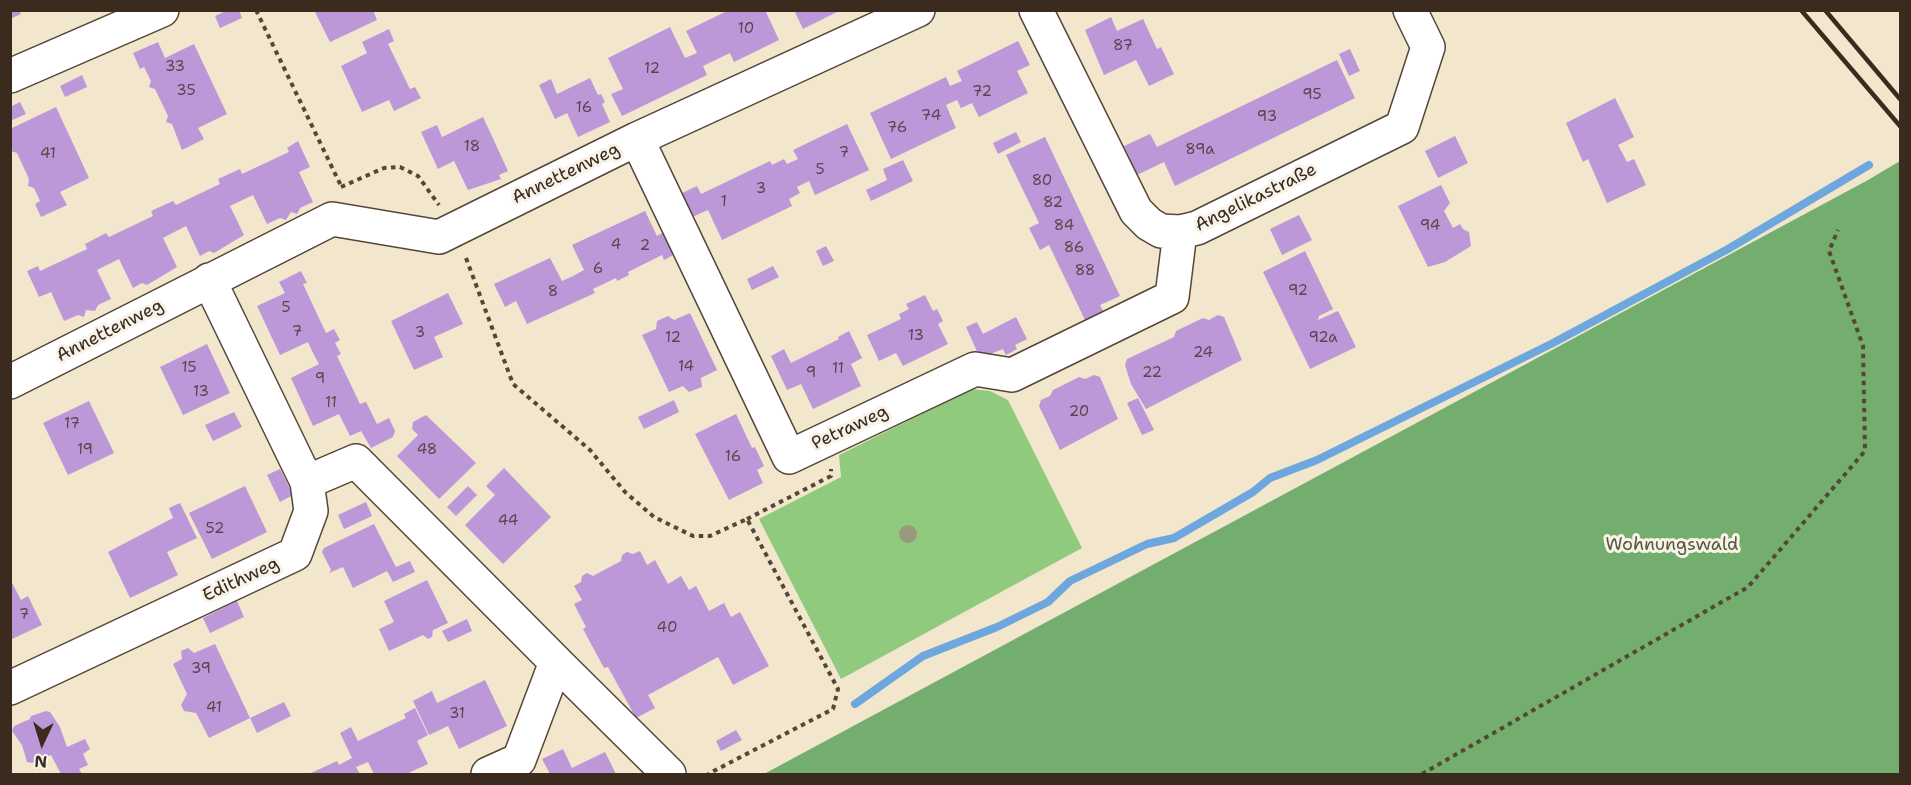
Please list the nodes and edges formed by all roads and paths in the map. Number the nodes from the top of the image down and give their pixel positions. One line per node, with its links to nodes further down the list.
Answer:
1 (162, 10): 6 (street)
2 (256, 10): 8 (path)
3 (918, 10): 7 (street, Annettenweg)
4 (1036, 10): 12 (street, Angelikastraße)
5 (1410, 10): 12 (street, Angelikastraße)
6 (10, 76)
7 (637, 139): 11 (street, Annettenweg); 12 (street, Petraweg)
8 (341, 187): 9 (path); 11 (path)
9 (356, 224): 11 (street, Annettenweg); 13 (street, Annettenweg)
10 (1838, 230): 22 (path)
11 (452, 231): 21 (path)
12 (1180, 232)
13 (209, 280): 14 (street, Annettenweg); 15 (street)
14 (10, 382)
15 (307, 482): 16 (street); 17 (street, Edithweg)
16 (556, 662): 18 (street); 20 (street)
17 (10, 688)
18 (523, 767): 19 (street)
19 (488, 774)
20 (669, 774)
21 (708, 774)
22 (1422, 774)

